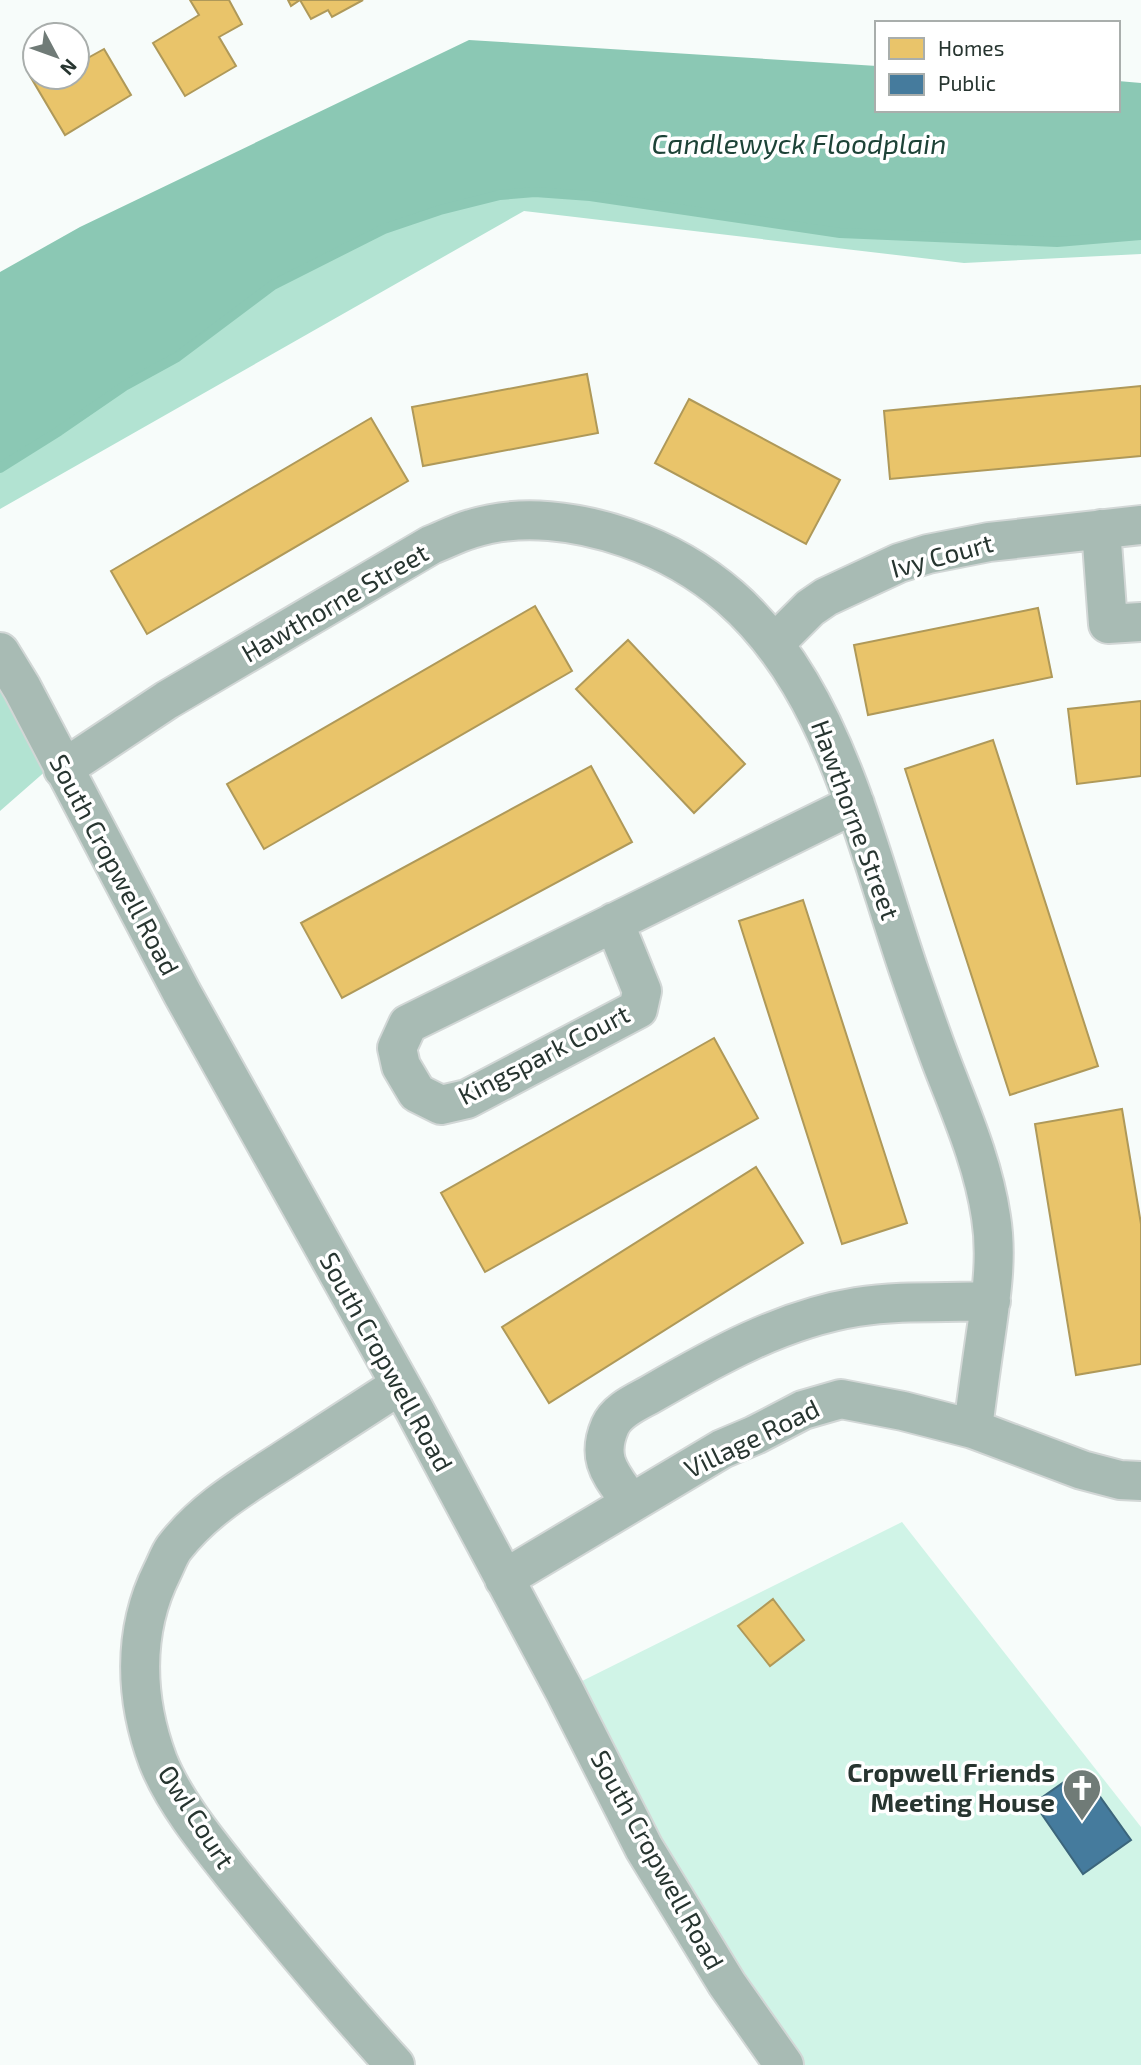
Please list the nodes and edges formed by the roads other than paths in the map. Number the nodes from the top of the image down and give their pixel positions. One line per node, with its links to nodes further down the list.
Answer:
1 (1125, 527): 2 (street); 3 (street, Ivy Court)
2 (1141, 622)
3 (774, 644): 5 (street, Hawthorne Street); 6 (street, Hawthorne Street)
4 (0, 652): 5 (street, South Cropwell Road)
5 (63, 769): 9 (street, South Cropwell Road)
6 (855, 804): 7 (street, Kingspark Court); 8 (street, Hawthorne Street)
7 (614, 922): 7 (street, Kingspark Court)
8 (991, 1301): 10 (street, Hawthorne Street); 12 (street)
9 (400, 1384): 13 (street, South Cropwell Road); 14 (street, Owl Court)
10 (973, 1429): 11 (street, Village Road); 12 (street, Village Road)
11 (1141, 1481)
12 (631, 1503): 13 (street, Village Road)
13 (504, 1579): 15 (street, South Cropwell Road)
14 (395, 2065)
15 (784, 2065)

